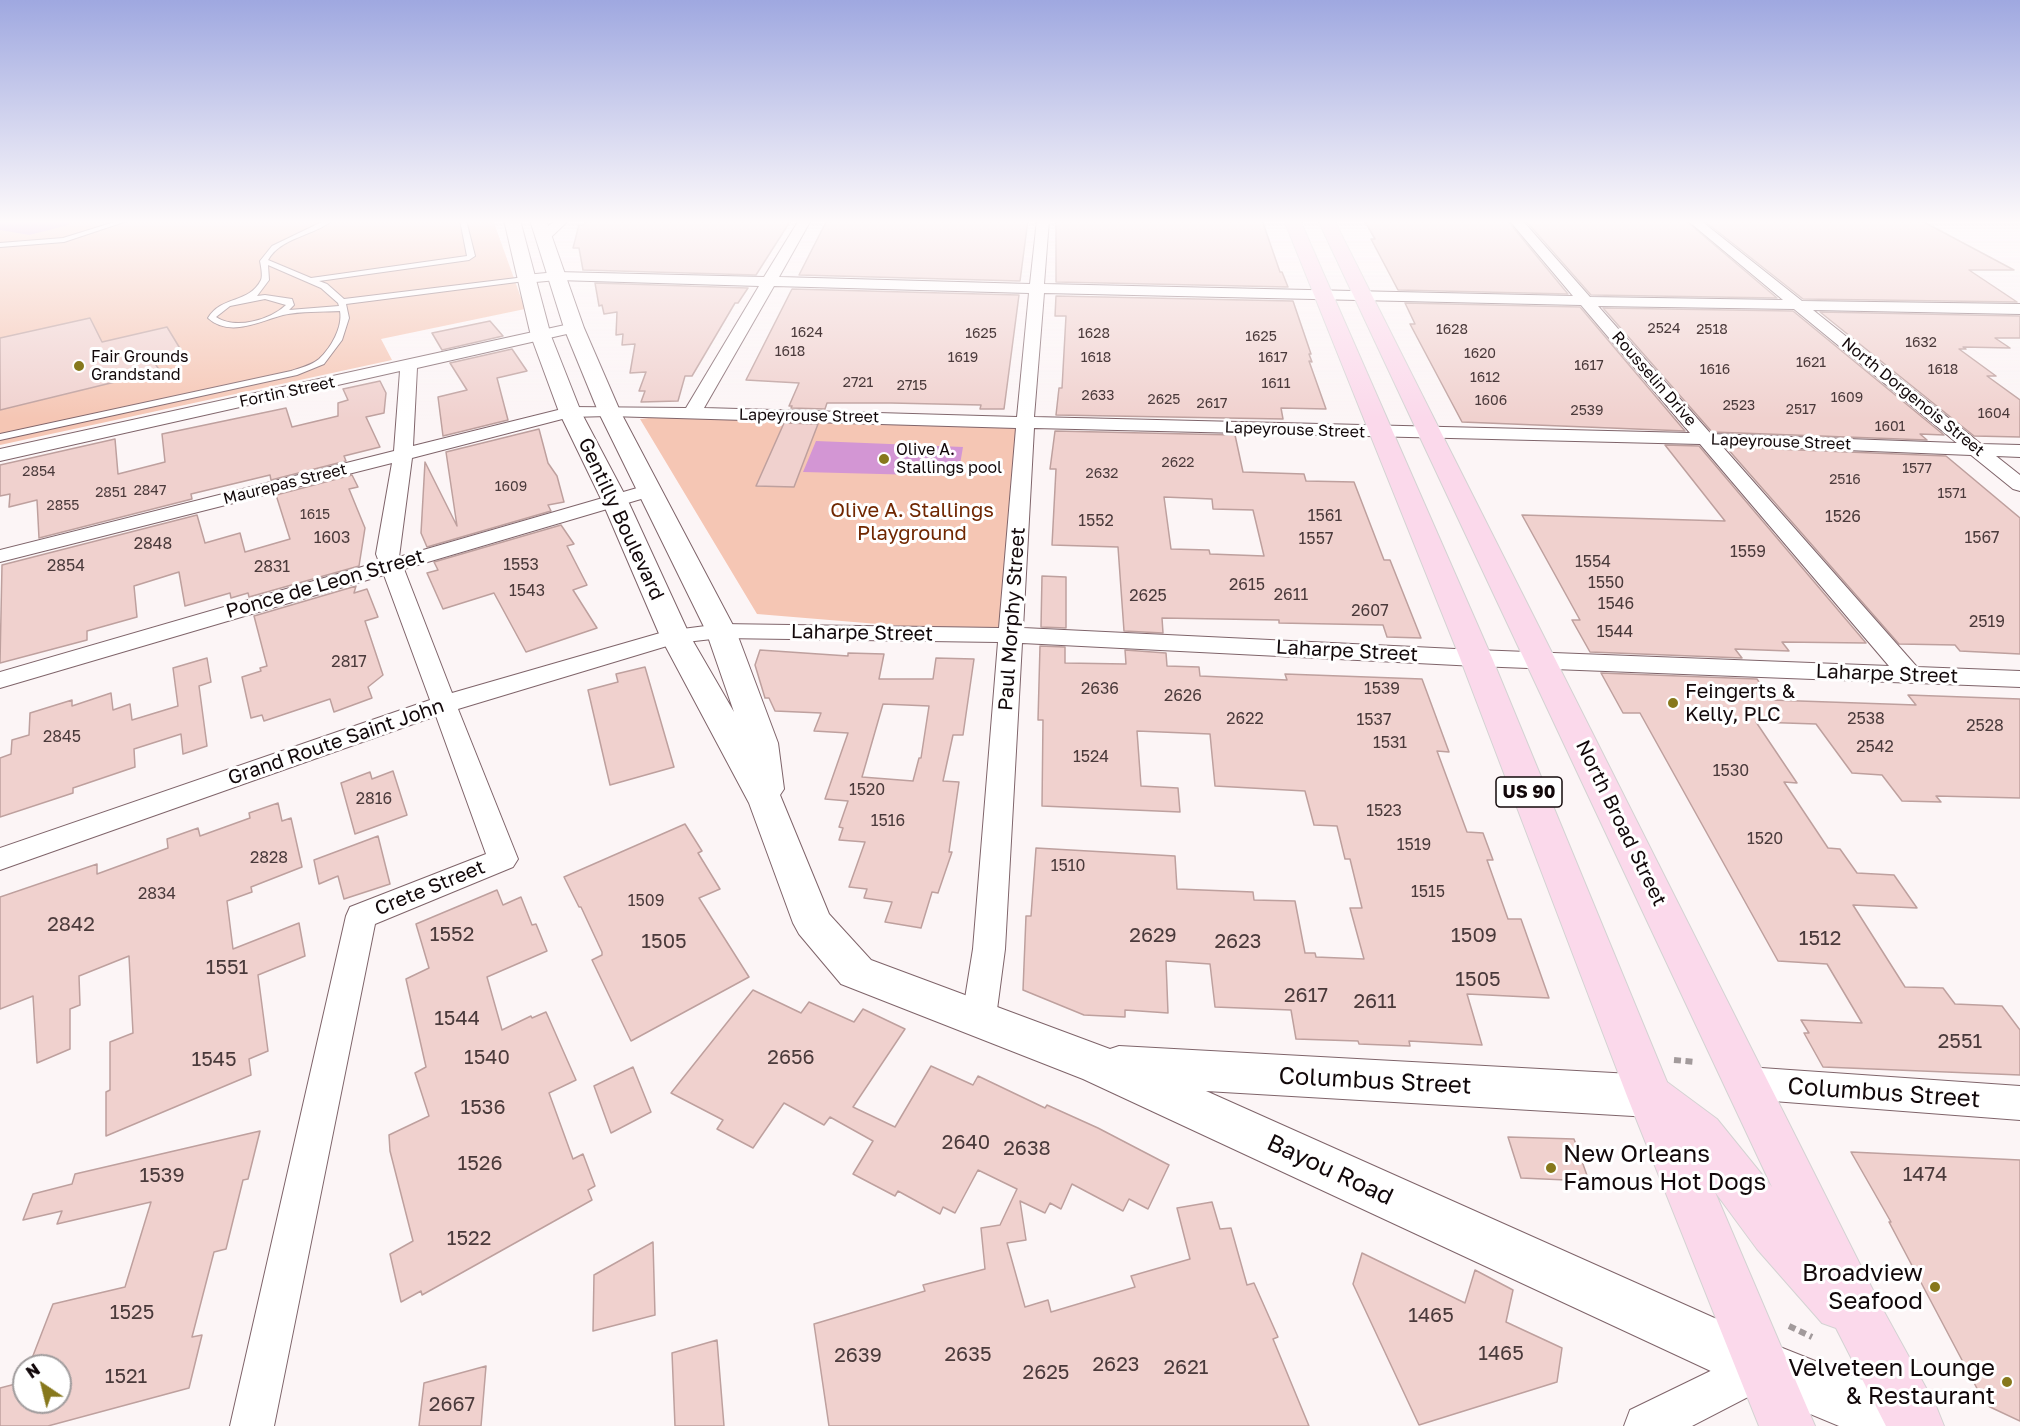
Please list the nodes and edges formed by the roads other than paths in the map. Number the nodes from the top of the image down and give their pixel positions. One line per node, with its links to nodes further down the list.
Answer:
1 (259, 287): 15 (lane)
2 (325, 287): 17 (lane)
3 (472, 287): 17 (lane)
4 (527, 287): 22 (main road, Gentilly Boulevard)
5 (560, 287): 21 (main road, Gentilly Boulevard)
6 (766, 287): 26 (street)
7 (928, 287): 12 (street)
8 (1320, 287): 13 (main road, US 90)
9 (1359, 287): 14 (main road, North Broad Street)
10 (1573, 287): 16 (street, Rousselin Drive)
11 (1776, 287): 18 (street, North Dorgenois Street)
12 (1038, 289): 13 (street); 27 (street, Paul Morphy Street)
13 (1324, 295): 14 (street); 28 (main road, US 90)
14 (1364, 297): 16 (street); 29 (main road, North Broad Street)
15 (252, 298): 20 (lane); 20 (lane)
16 (1585, 300): 18 (street); 31 (street, Rousselin Drive)
17 (343, 305): 20 (lane); 30 (lane)
18 (1800, 306): 19 (street); 32 (street, North Dorgenois Street)
19 (2020, 309)
20 (282, 313)
21 (574, 328): 22 (street, Fortin Street); 24 (main road, Gentilly Boulevard)
22 (541, 336): 23 (street, Fortin Street); 25 (main road, Gentilly Boulevard)
23 (409, 365): 34 (street, Crete Street); 35 (street, Fortin Street)
24 (609, 411): 25 (street, Lapeyrouse Street); 26 (street, Lapeyrouse Street); 37 (main road, Gentilly Boulevard)
25 (570, 412): 34 (street, Maurepas Street); 38 (main road, Gentilly Boulevard)
26 (692, 413): 27 (street, Lapeyrouse Street)
27 (1025, 422): 28 (street, Lapeyrouse Street); 42 (street, Paul Morphy Street)
28 (1382, 433): 29 (street, Lapeyrouse Street); 44 (main road, US 90)
29 (1431, 434): 31 (street, Lapeyrouse Street); 45 (main road, North Broad Street)
30 (0, 437)
31 (1706, 439): 32 (street, Lapeyrouse Street); 46 (street, Rousselin Drive)
32 (1977, 450): 33 (street, Lapeyrouse Street); 36 (street, North Dorgenois Street)
33 (2020, 451)
34 (403, 454): 39 (street, Maurepas Street); 40 (street, Crete Street)
35 (0, 455)
36 (2020, 484)
37 (651, 490): 38 (street, Ponce de Leon Street); 41 (main road, Gentilly Boulevard)
38 (615, 501): 40 (street, Ponce de Leon Street); 43 (main road, Gentilly Boulevard)
39 (0, 556)
40 (390, 565): 48 (street, Ponce de Leon Street); 49 (street, Crete Street)
41 (721, 631): 42 (street, Laharpe Street); 43 (street, Laharpe Street); 50 (main road, Gentilly Boulevard)
42 (1011, 635): 44 (street, Laharpe Street); 53 (street, Paul Morphy Street)
43 (675, 636): 49 (street, Grand Route Saint John); 50 (main road, Gentilly Boulevard)
44 (1476, 658): 45 (street, Laharpe Street); 55 (main road, US 90)
45 (1541, 660): 46 (street, Laharpe Street); 56 (main road, North Broad Street)
46 (1910, 675): 47 (street, Laharpe Street)
47 (2020, 679)
48 (0, 680)
49 (445, 704): 51 (street, Grand Route Saint John); 60 (street, Crete Street)
50 (767, 803): 52 (main road, Gentilly Boulevard)
51 (0, 859)
52 (793, 873): 53 (main road, Bayou Road)
53 (979, 1017): 54 (main road, Bayou Road)
54 (1100, 1065): 55 (main road, Columbus Street); 59 (main road, Bayou Road)
55 (1661, 1078): 58 (main road); 59 (main road, US 90)
56 (1748, 1083): 57 (street, Columbus Street); 58 (main road, North Broad Street)
57 (2020, 1103)
58 (1841, 1333): 64 (main road, North Broad Street)
59 (1772, 1345): 61 (street); 62 (main road, US 90); 63 (main road, Bayou Road)
60 (252, 1426)
61 (1646, 1426)
62 (1787, 1426)
63 (1908, 1426)
64 (1916, 1426)

